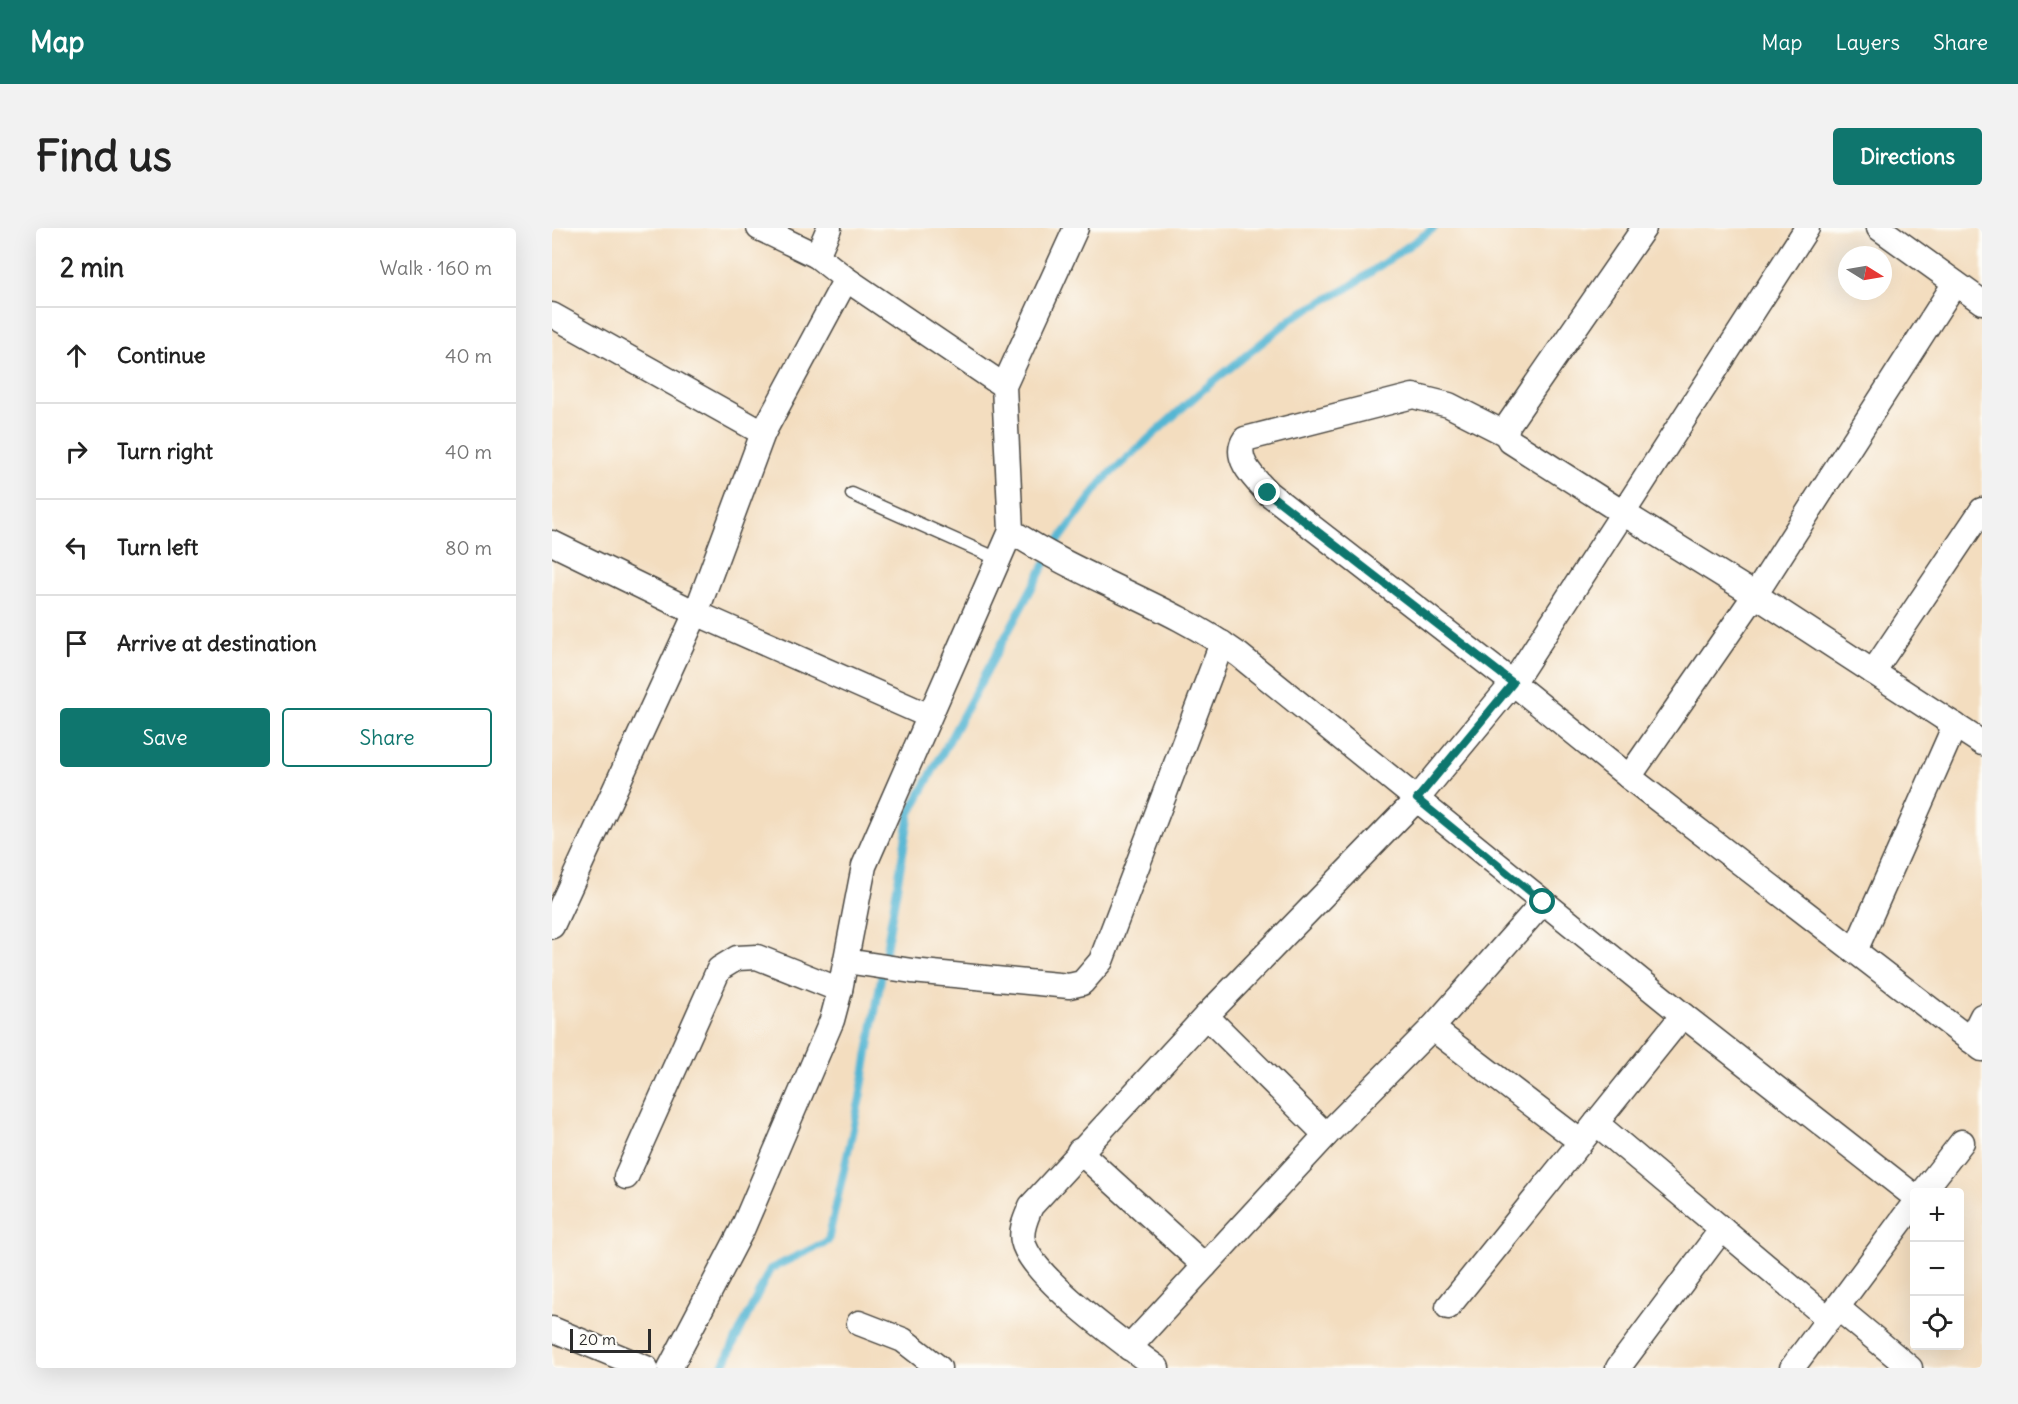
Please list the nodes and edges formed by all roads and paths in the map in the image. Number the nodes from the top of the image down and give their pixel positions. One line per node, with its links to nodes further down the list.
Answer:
1 (759, 228): 7 (street)
2 (829, 228): 7 (street)
3 (1076, 228): 12 (street)
4 (1644, 228): 14 (street)
5 (1807, 228): 17 (street)
6 (1879, 228): 9 (street)
7 (817, 256): 8 (street)
8 (846, 279): 12 (street); 13 (street)
9 (1955, 283): 10 (street); 21 (street)
10 (1982, 303)
11 (552, 315): 13 (street)
12 (1004, 386): 18 (street)
13 (763, 432): 22 (street)
14 (1506, 434): 17 (street); 25 (street)
15 (852, 494): 20 (lane)
16 (1982, 510): 24 (street)
17 (1623, 513): 21 (street); 25 (street)
18 (1011, 531): 20 (street); 23 (street)
19 (552, 543): 22 (street)
20 (998, 560): 26 (street)
21 (1755, 595): 24 (street); 29 (street)
22 (696, 614): 26 (street); 32 (street)
23 (1222, 643): 30 (street); 34 (street)
24 (1873, 672): 27 (street)
25 (1513, 683): 29 (street); 30 (street)
26 (929, 716): 34 (street)
27 (1955, 725): 28 (street); 33 (street)
28 (1982, 743)
29 (1629, 777): 33 (street)
30 (1417, 799): 31 (street); 36 (street)
31 (1543, 902): 37 (street); 39 (street)
32 (552, 926)
33 (1855, 951): 40 (street)
34 (846, 961): 35 (street)
35 (840, 990): 46 (street); 58 (street)
36 (1206, 1016): 42 (street); 45 (street)
37 (1683, 1016): 41 (street); 48 (street)
38 (1982, 1016): 40 (street)
39 (1432, 1028): 42 (street); 43 (street)
40 (1976, 1044)
41 (1596, 1123): 43 (street); 50 (street)
42 (1326, 1135): 51 (street)
43 (1581, 1142): 52 (street)
44 (1962, 1142): 47 (street)
45 (1079, 1151): 51 (street); 56 (street)
46 (626, 1177)
47 (1926, 1188)
48 (1910, 1193)
49 (1910, 1209): 53 (street)
50 (1722, 1228): 53 (street); 61 (street)
51 (1205, 1266): 56 (street)
52 (1448, 1307)
53 (1833, 1313): 62 (street); 63 (street)
54 (859, 1323): 59 (street)
55 (552, 1329): 57 (street)
56 (1130, 1348): 60 (street)
57 (646, 1368)
58 (670, 1368)
59 (939, 1368)
60 (1157, 1368)
61 (1618, 1368)
62 (1792, 1368)
63 (1910, 1368)

